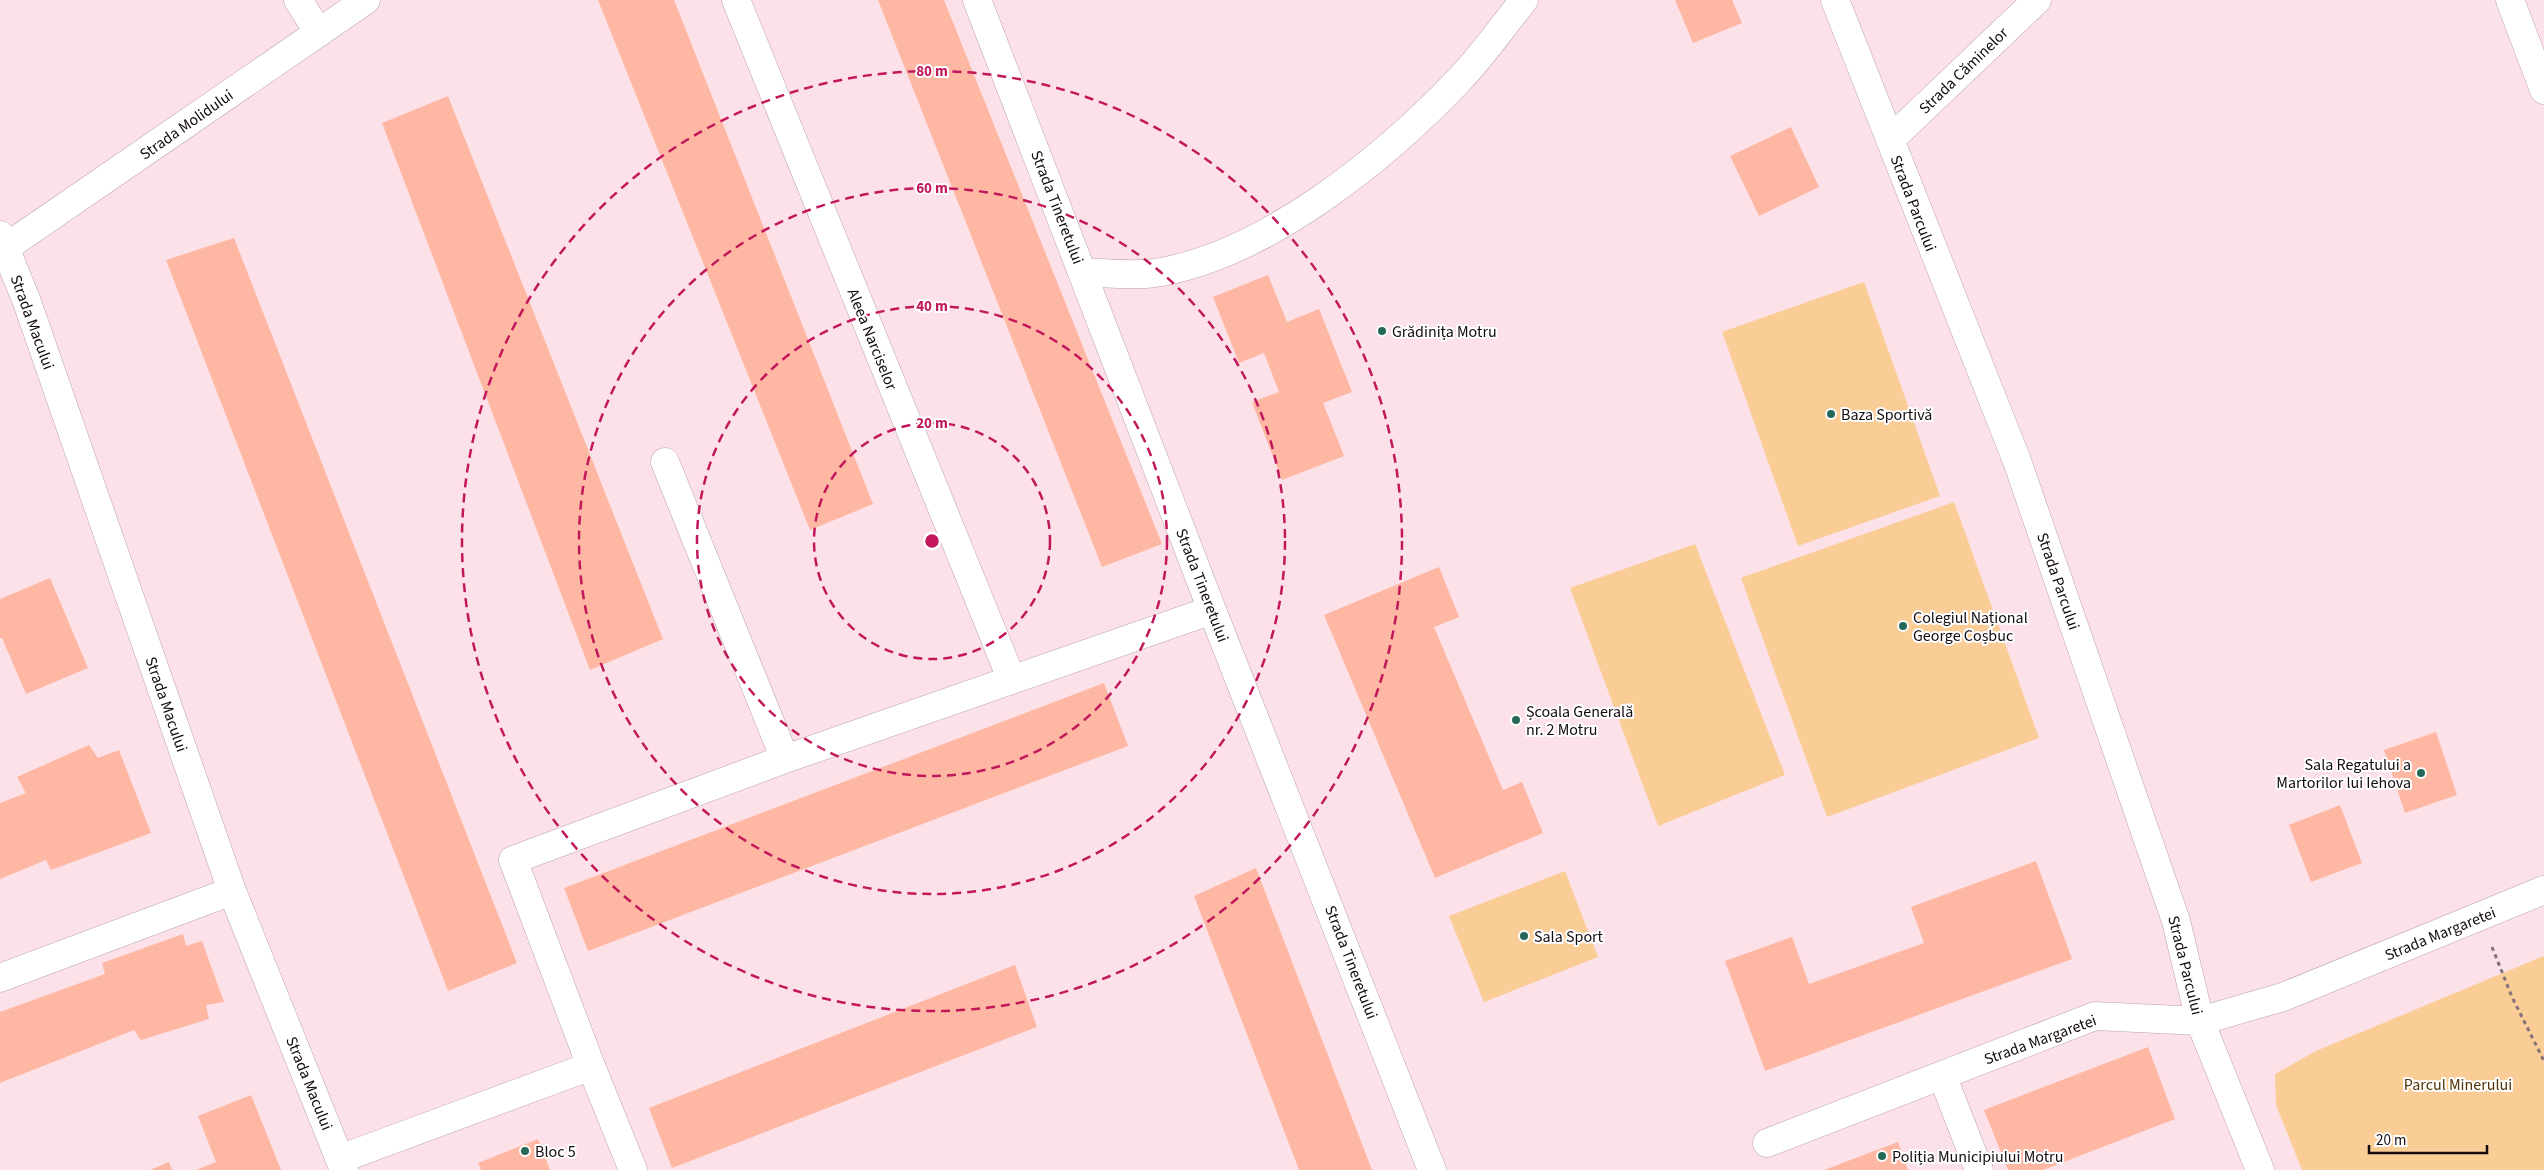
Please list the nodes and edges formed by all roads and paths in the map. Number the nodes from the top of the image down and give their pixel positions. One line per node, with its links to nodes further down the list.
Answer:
1 (298, 0): 9 (street)
2 (366, 0): 9 (street, Strada Molidului)
3 (736, 0): 16 (street, Aleea Narciselor)
4 (977, 0): 13 (street, Strada Tineretului)
5 (1524, 0): 13 (street)
6 (1835, 0): 11 (street, Strada Parcului)
7 (2036, 0): 11 (street, Strada Căminelor)
8 (2510, 0): 10 (street)
9 (319, 33): 12 (street, Strada Molidului)
10 (2544, 90)
11 (1890, 140): 22 (street, Strada Parcului)
12 (3, 242): 19 (street, Strada Macului)
13 (1083, 272): 15 (street, Strada Tineretului)
14 (665, 462): 17 (street)
15 (1212, 610): 16 (street); 29 (street, Strada Tineretului)
16 (1011, 678): 17 (street)
17 (785, 759): 24 (street)
18 (2544, 890): 20 (street, Strada Margaretei)
19 (232, 891): 21 (street); 27 (street, Strada Macului)
20 (2480, 916): 22 (street, Strada Margaretei); 23 (path)
21 (0, 978)
22 (2200, 1021): 25 (street, Strada Margaretei); 31 (street, Strada Parcului)
23 (2544, 1061)
24 (591, 1066): 27 (street); 28 (street)
25 (1942, 1075): 26 (street, Strada Margaretei); 30 (street)
26 (1767, 1143)
27 (342, 1164)
28 (634, 1170)
29 (1432, 1170)
30 (1978, 1170)
31 (2260, 1170)

